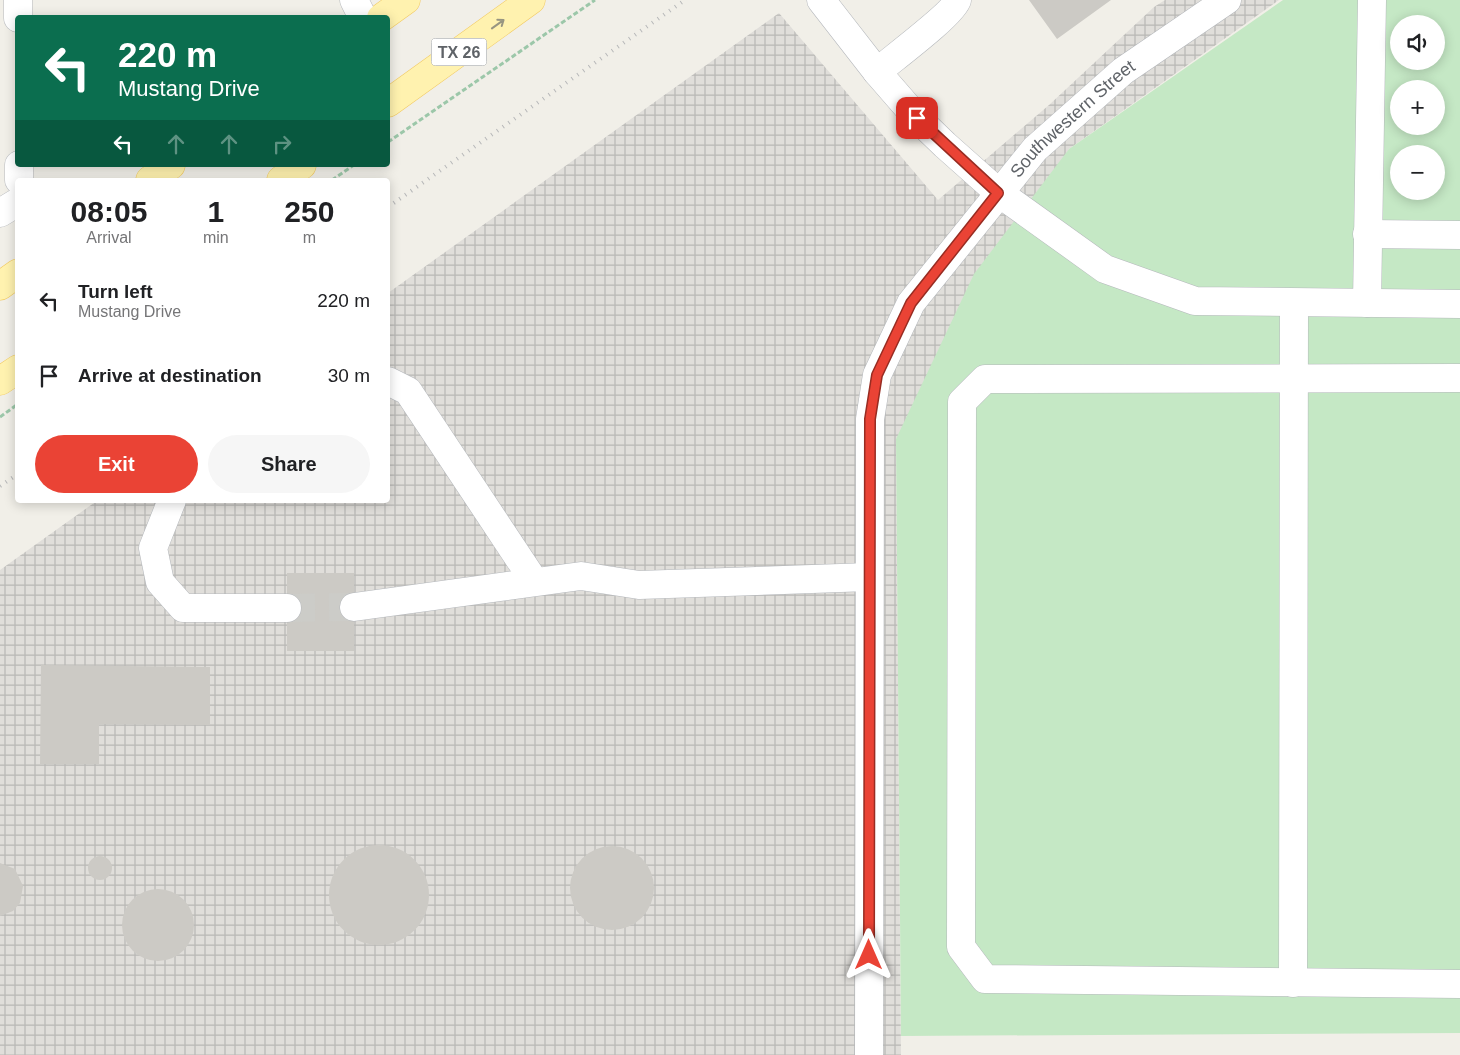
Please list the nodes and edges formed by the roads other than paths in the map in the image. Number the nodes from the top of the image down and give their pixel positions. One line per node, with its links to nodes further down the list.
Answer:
1 (18, 0): 9 (street)
2 (354, 0): 10 (street)
3 (406, 0): 11 (main road)
4 (531, 0): 13 (main road, TX 26, one-way to 4)
5 (821, 0): 12 (street)
6 (957, 0): 12 (street)
7 (1227, 0): 18 (street, Southwestern Street)
8 (1372, 0): 21 (street)
9 (18, 15)
10 (361, 15)
11 (385, 15)
12 (877, 72): 18 (street)
13 (390, 102)
14 (168, 167): 16 (main road)
15 (299, 167): 17 (main road)
16 (153, 178)
17 (284, 178)
18 (998, 193): 25 (street); 34 (street, Southwestern Street)
19 (15, 204): 20 (street)
20 (0, 213)
21 (1368, 234): 22 (street); 26 (street)
22 (1460, 234)
23 (15, 276): 24 (main road)
24 (0, 286)
25 (1294, 302): 26 (street); 29 (street)
26 (1367, 303): 27 (street)
27 (1460, 304)
28 (15, 371): 31 (main road)
29 (1293, 378): 30 (street); 38 (street); 38 (street)
30 (1460, 378)
31 (0, 381)
32 (390, 382): 35 (street)
33 (171, 503): 37 (street)
34 (869, 576): 35 (street); 40 (street, Southwestern Street)
35 (534, 581): 36 (street)
36 (354, 607)
37 (287, 608)
38 (1293, 983): 39 (street)
39 (1460, 984)
40 (869, 1055)

